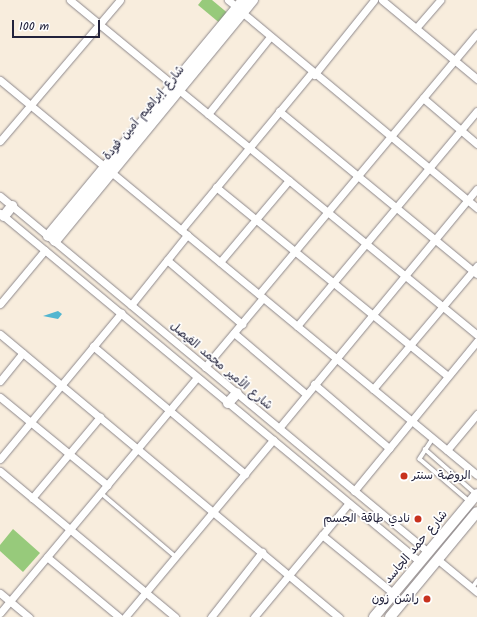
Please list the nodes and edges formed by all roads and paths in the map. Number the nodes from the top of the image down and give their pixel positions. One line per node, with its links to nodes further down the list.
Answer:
1 (70, 0): 9 (street)
2 (120, 0): 9 (street)
3 (228, 0): 8 (street)
4 (253, 0): 8 (street, شارع إبراهيم آمين فودة)
5 (374, 0): 14 (street)
6 (382, 0): 10 (street)
7 (440, 0): 10 (street)
8 (241, 7): 12 (street); 17 (street, شارع إبراهيم آمين فودة)
9 (99, 24): 17 (street); 19 (street)
10 (416, 28): 13 (street)
11 (477, 33): 13 (street)
12 (270, 36): 14 (street); 22 (street)
13 (454, 60): 15 (street); 18 (street)
14 (313, 74): 21 (street); 24 (street)
15 (477, 79)
16 (0, 80): 19 (street)
17 (176, 88): 22 (street); 29 (street, شارع إبراهيم آمين فودة)
18 (423, 98): 23 (street); 24 (street)
19 (31, 105): 25 (street); 29 (street)
20 (477, 110): 23 (street)
21 (280, 111): 27 (street); 30 (street)
22 (208, 114): 27 (street)
23 (461, 130): 26 (street); 28 (street)
24 (390, 137): 28 (street); 30 (street)
25 (0, 140)
26 (477, 144)
27 (249, 148): 31 (street); 32 (street)
28 (429, 168): 35 (street); 37 (street)
29 (108, 169): 42 (street); 43 (street, شارع إبراهيم آمين فودة)
30 (358, 176): 37 (street); 39 (street)
31 (288, 180): 39 (street); 41 (street)
32 (216, 187): 41 (street); 42 (street)
33 (477, 188): 35 (street)
34 (0, 196): 36 (street, شارع الأمير محمد الفيصل)
35 (467, 200): 38 (street); 44 (street)
36 (12, 206): 40 (street); 43 (street, شارع الأمير محمد الفيصل)
37 (396, 207): 44 (street); 45 (street)
38 (477, 208)
39 (327, 212): 45 (street); 47 (street)
40 (2, 215): 46 (street, شارع الأمير محمد الفيصل)
41 (255, 219): 47 (street); 49 (street)
42 (184, 232): 48 (street); 49 (street)
43 (51, 238): 55 (street, شارع الأمير محمد الفيصل)
44 (435, 239): 50 (street); 51 (street)
45 (366, 244): 51 (street); 52 (street)
46 (45, 250): 54 (street); 57 (street, شارع الأمير محمد الفيصل)
47 (295, 251): 52 (street); 53 (street)
48 (167, 260): 55 (street); 59 (street)
49 (220, 262): 53 (street)
50 (476, 270): 56 (street)
51 (404, 276): 56 (street); 58 (street)
52 (333, 282): 58 (street); 60 (street)
53 (261, 296): 59 (street); 60 (street)
54 (0, 304)
55 (131, 305): 69 (street, شارع الأمير محمد الفيصل)
56 (443, 307): 63 (street); 65 (street)
57 (121, 313): 66 (street); 71 (street, شارع الأمير محمد الفيصل)
58 (372, 314): 65 (street); 68 (street)
59 (242, 324): 61 (street)
60 (297, 326): 68 (street)
61 (234, 333): 69 (street); 77 (street)
62 (0, 334): 67 (street)
63 (477, 335)
64 (477, 341): 70 (street)
65 (410, 345): 70 (street); 75 (street)
66 (93, 346): 74 (street); 80 (street)
67 (23, 353): 72 (street); 74 (street)
68 (336, 358): 73 (street); 75 (street)
69 (205, 367): 76 (street, شارع الأمير محمد الفيصل)
70 (448, 376): 83 (street)
71 (197, 377): 79 (street, شارع الأمير محمد الفيصل); 80 (street)
72 (0, 381)
73 (314, 384): 77 (street); 88 (street)
74 (61, 385): 82 (street); 84 (street)
75 (374, 389): 83 (street)
76 (237, 393): 79 (street); 85 (street, شارع الأمير محمد الفيصل)
77 (306, 394): 85 (street)
78 (0, 397): 84 (street)
79 (228, 403): 87 (street, شارع الأمير محمد الفيصل)
80 (170, 410): 89 (street); 95 (street)
81 (477, 414): 91 (street)
82 (100, 417): 89 (street); 92 (street)
83 (412, 421): 86 (street); 88 (street)
84 (30, 422): 92 (street); 93 (street)
85 (279, 428): 98 (street, شارع الأمير محمد الفيصل)
86 (433, 439): 90 (lane); 91 (street)
87 (273, 440): 95 (street); 102 (street, شارع الأمير محمد الفيصل)
88 (389, 448): 98 (street)
89 (138, 449): 97 (street); 103 (street)
90 (425, 449): 100 (lane); 100 (lane)
91 (447, 450): 96 (street)
92 (69, 454): 97 (street); 101 (street)
93 (0, 460)
94 (0, 471): 101 (street)
95 (245, 474): 103 (street)
96 (477, 475)
97 (107, 486): 99 (street)
98 (354, 491): 108 (street, شارع الأمير محمد الفيصل)
99 (101, 492): 105 (street); 110 (lane)
100 (475, 496): 108 (street, شارع حمد الجاسد)
101 (32, 498): 105 (street)
102 (349, 503): 106 (street); 112 (street, شارع الأمير محمد الفيصل)
103 (213, 512): 107 (street); 110 (street)
104 (477, 512): 111 (street, شارع حمد الجاسد)
105 (70, 531): 109 (street); 117 (street)
106 (322, 535): 113 (street); 118 (street)
107 (262, 552): 113 (street); 126 (street)
108 (428, 552): 112 (street, شارع حمد الجاسد)
109 (47, 557): 119 (street); 123 (street)
110 (176, 557): 117 (street)
111 (437, 560): 115 (street); 129 (street, شارع حمد الجاسد)
112 (420, 562): 118 (street, شارع حمد الجاسد)
113 (289, 575): 121 (street); 127 (street)
114 (477, 582): 115 (lane)
115 (474, 590)
116 (0, 593): 119 (street)
117 (146, 594): 124 (street); 125 (street)
118 (394, 594): 128 (street, شارع حمد الجاسد)
119 (10, 601): 120 (street); 122 (street)
120 (0, 613)
121 (258, 616)
122 (29, 617)
123 (120, 617)
124 (125, 617)
125 (175, 617)
126 (211, 617)
127 (339, 617)
128 (374, 617)
129 (390, 617)

